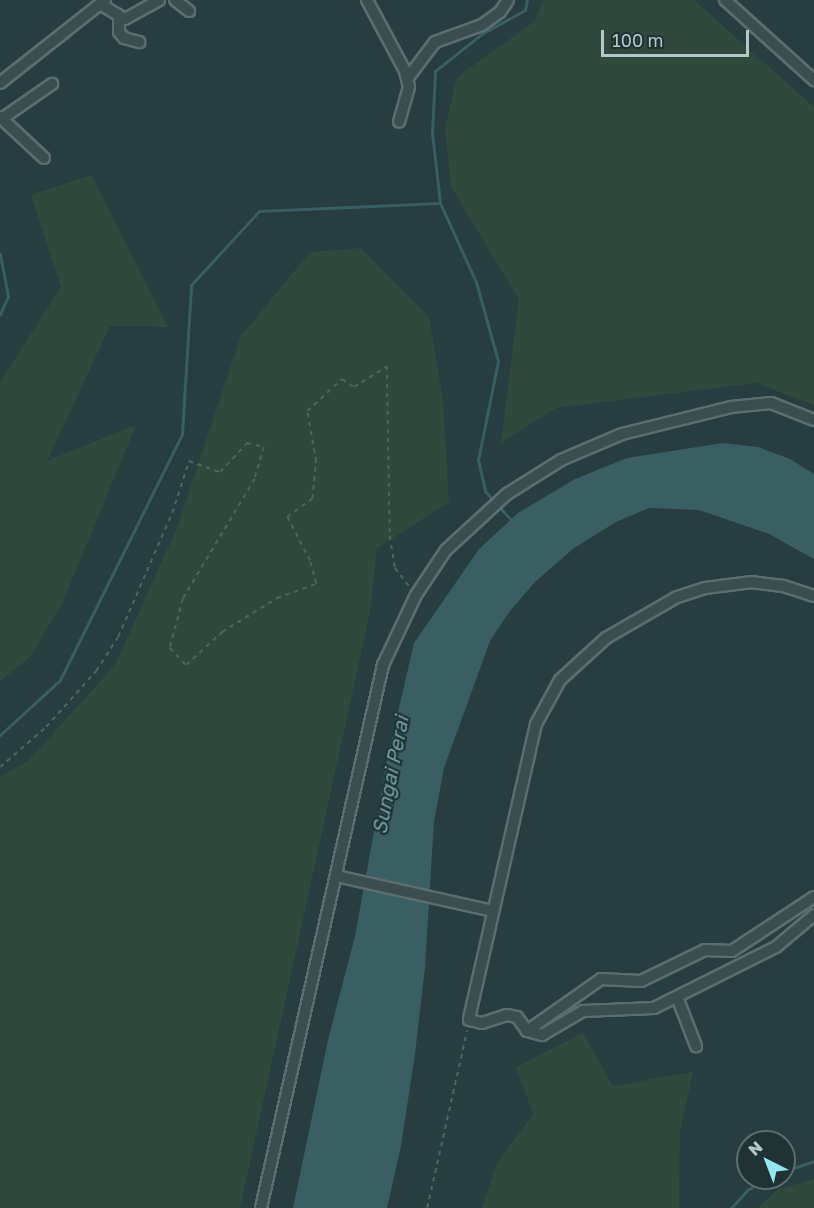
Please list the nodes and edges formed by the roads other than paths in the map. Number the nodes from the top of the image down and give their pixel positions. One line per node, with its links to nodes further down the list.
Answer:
1 (159, 0): 8 (street)
2 (175, 0): 7 (street)
3 (367, 0): 10 (street)
4 (508, 0): 10 (street)
5 (725, 0): 11 (street)
6 (102, 2): 8 (street); 12 (street)
7 (189, 11)
8 (119, 19): 9 (street)
9 (139, 42)
10 (407, 79): 15 (street)
11 (814, 80)
12 (0, 83)
13 (52, 84): 14 (street)
14 (1, 117): 16 (street)
15 (399, 122)
16 (44, 158)
17 (814, 420): 19 (street)
18 (814, 596): 21 (street)
19 (336, 876): 21 (street); 26 (street)
20 (814, 897): 24 (street)
21 (493, 911): 24 (street)
22 (814, 915): 23 (street)
23 (677, 997): 24 (street); 25 (street)
24 (527, 1031)
25 (696, 1046)
26 (261, 1208)

